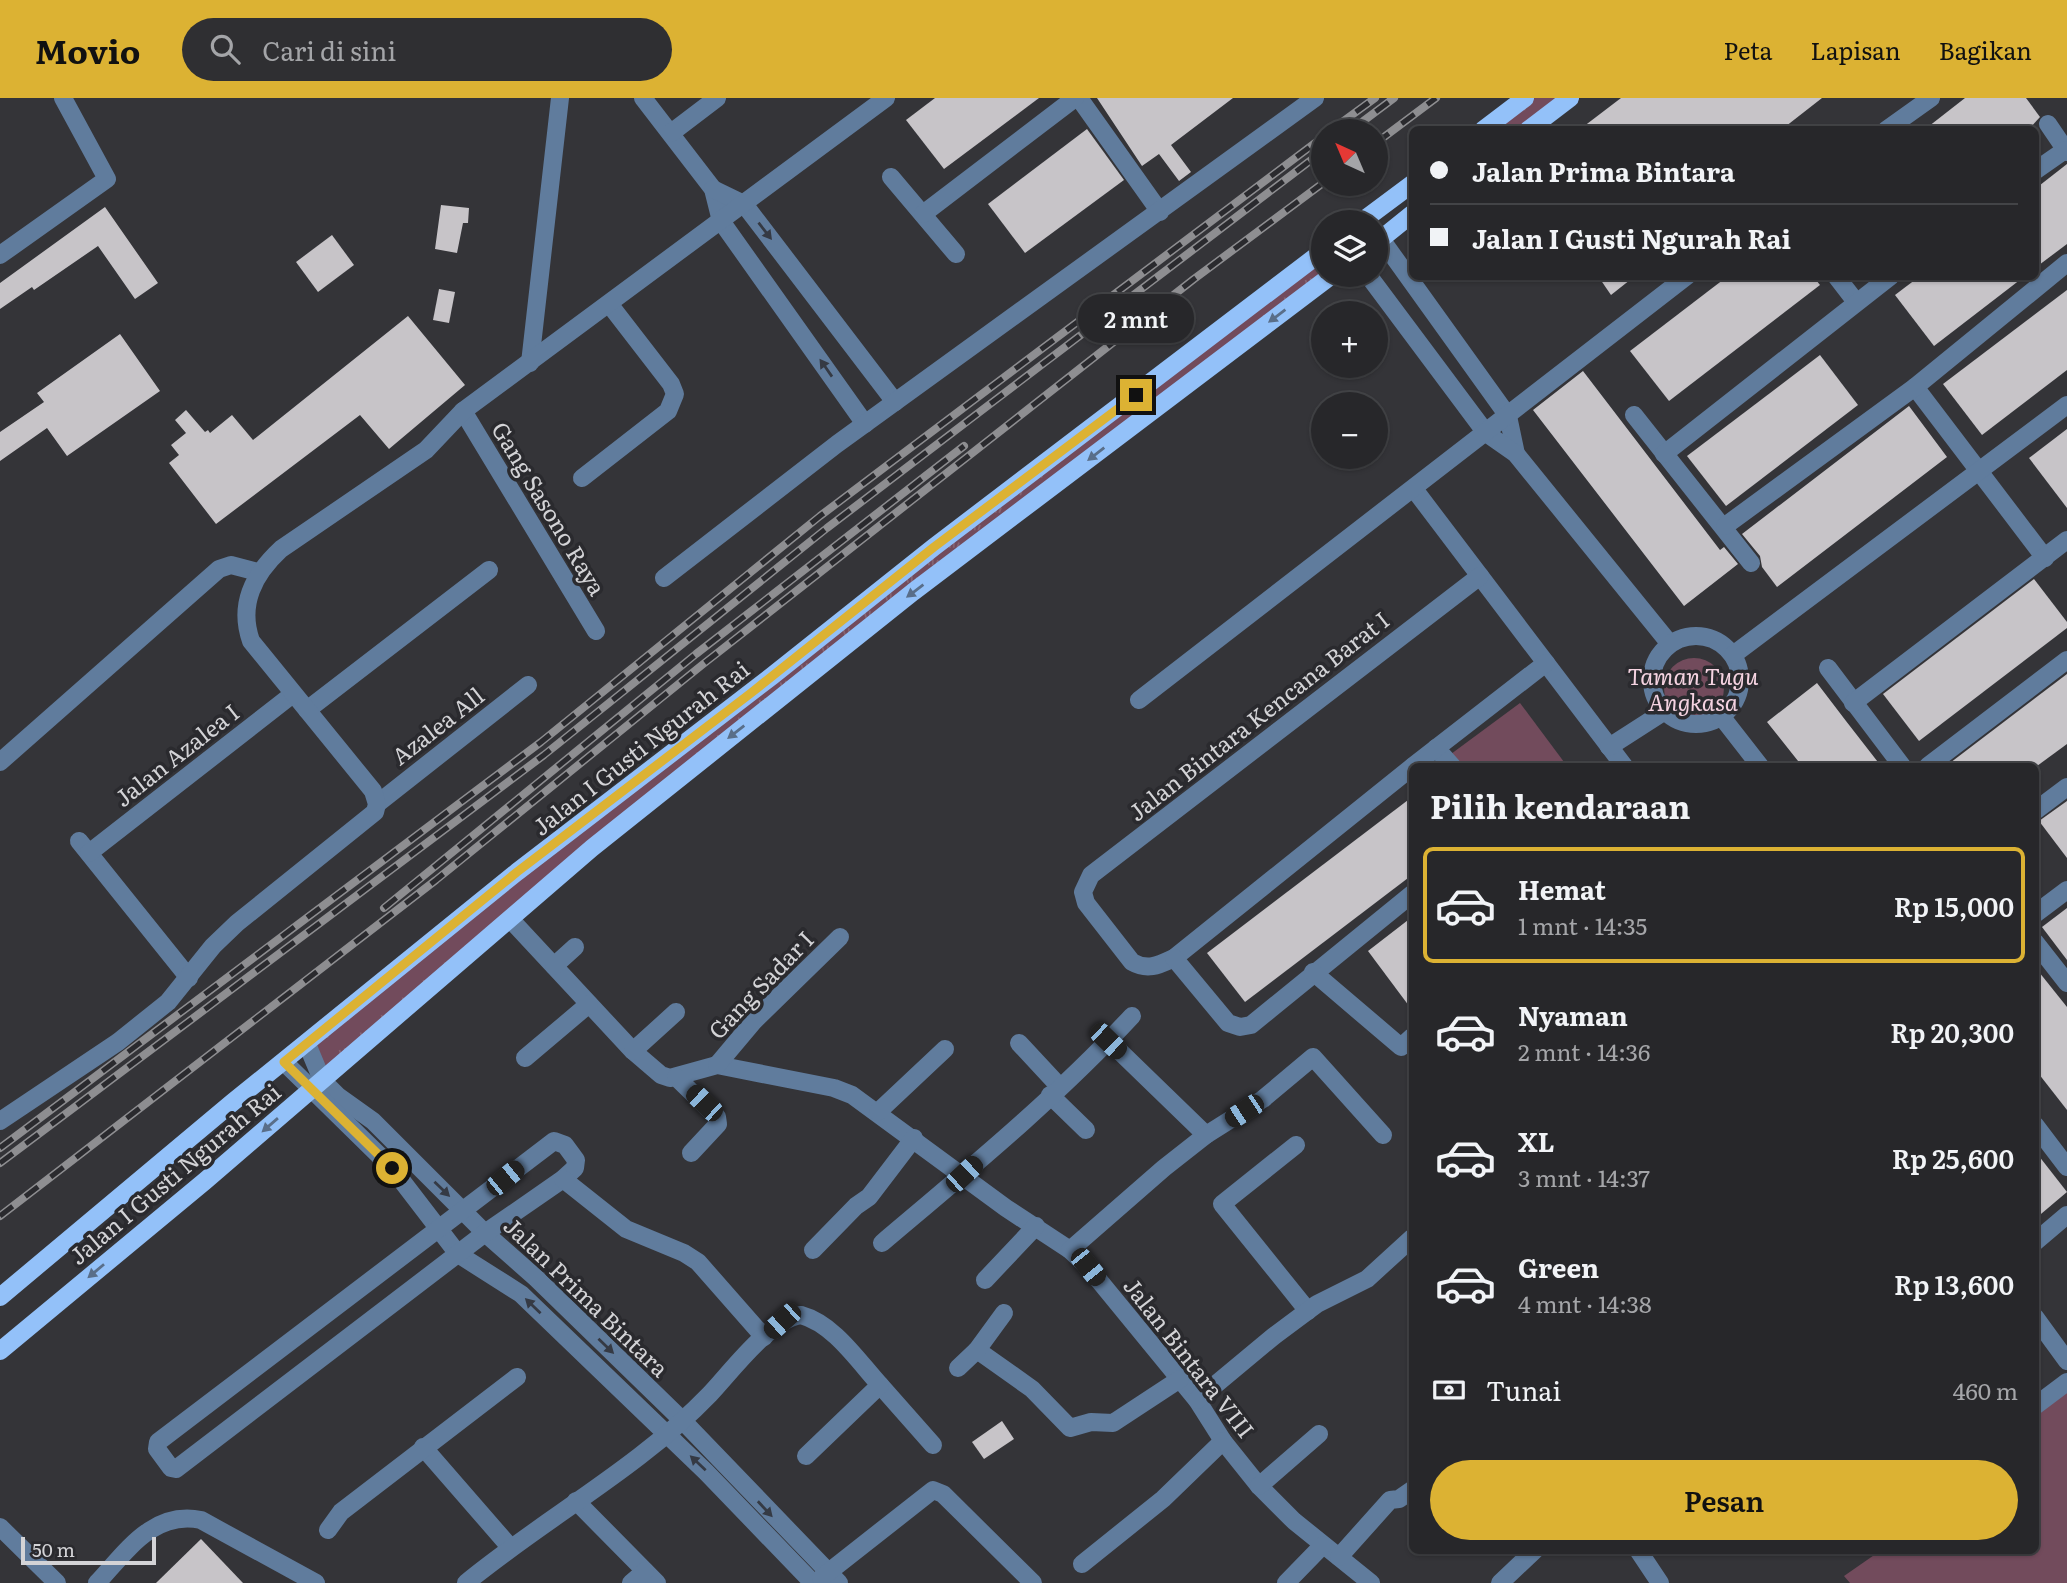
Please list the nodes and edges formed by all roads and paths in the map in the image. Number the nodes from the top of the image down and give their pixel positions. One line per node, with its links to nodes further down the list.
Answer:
1 (63, 98): 30 (street)
2 (560, 98): 44 (street)
3 (643, 98): 15 (street)
4 (717, 98): 15 (street)
5 (886, 98): 21 (street)
6 (1077, 98): 23 (street); 24 (street)
7 (1315, 98): 23 (street)
8 (1525, 98): 12 (main road); 13 (main road)
9 (1570, 98): 12 (main road)
10 (1931, 98): 14 (street)
11 (2048, 124): 16 (street)
12 (1535, 125)
13 (1488, 126)
14 (1892, 126)
15 (671, 133): 20 (street)
16 (2066, 151): 17 (street)
17 (2039, 169)
18 (891, 177): 24 (street)
19 (1409, 186): 22 (main road)
20 (711, 187): 21 (street); 26 (street)
21 (744, 204): 26 (street); 48 (street, one-way to 48)
22 (1377, 210)
23 (1160, 212): 48 (street)
24 (923, 214): 29 (street)
25 (1409, 216): 27 (main road)
26 (721, 221): 42 (street); 53 (street, one-way to 26)
27 (1388, 233)
28 (1388, 253): 33 (street)
29 (956, 254)
30 (0, 255)
31 (1311, 260): 45 (main road, Jalan I Gusti Ngurah Rai)
32 (2067, 263): 47 (street)
33 (1409, 279)
34 (1410, 280): 40 (street)
35 (1682, 280): 52 (street)
36 (1839, 280): 41 (street)
37 (1886, 280): 41 (street)
38 (1316, 287): 46 (main road, Jalan I Gusti Ngurah Rai, one-way to 46)
39 (1378, 287): 43 (street)
40 (1427, 301): 43 (street); 52 (street)
41 (1856, 302): 56 (street)
42 (610, 305): 44 (street); 58 (street)
43 (1404, 319): 54 (street)
44 (530, 363): 50 (street)
45 (1176, 365): 46 (main road); 112 (main road, Jalan I Gusti Ngurah Rai)
46 (1188, 383): 97 (main road, Jalan I Gusti Ngurah Rai, one-way to 97)
47 (1915, 387): 57 (street); 60 (street)
48 (895, 402): 53 (street)
49 (2067, 405): 57 (street)
50 (463, 411): 65 (street); 68 (street, Gang Sasono Raya)
51 (1634, 415): 56 (street)
52 (1508, 416): 54 (street); 55 (street)
53 (865, 424): 67 (street)
54 (1486, 433): 55 (street); 59 (street)
55 (1516, 454): 69 (street)
56 (1664, 454): 60 (street)
57 (1979, 473): 62 (street); 70 (street)
58 (582, 478)
59 (1414, 489): 66 (street); 76 (street)
60 (1725, 526): 63 (street)
61 (2067, 540): 62 (street)
62 (2045, 558): 77 (street)
63 (1751, 564)
64 (489, 570): 78 (street)
65 (258, 572): 75 (street); 83 (street)
66 (1480, 576): 72 (street); 101 (street, Jalan Bintara Kencana Barat I)
67 (664, 578)
68 (596, 631)
69 (1670, 644): 70 (street); 79 (street)
70 (1733, 655): 80 (street)
71 (2067, 660): 89 (street)
72 (1546, 663): 81 (street); 82 (street)
73 (1828, 668): 77 (street)
74 (528, 685): 92 (street, Azalea All)
75 (293, 694): 78 (street); 104 (street, Jalan Azalea I)
76 (1139, 700)
77 (1853, 704): 88 (street)
78 (307, 710): 92 (street)
79 (1665, 711): 80 (street); 81 (street)
80 (1721, 716): 87 (street)
81 (1609, 747): 86 (street)
82 (1436, 748): 84 (street); 85 (street)
83 (0, 762)
84 (1418, 763)
85 (1449, 763)
86 (1621, 763)
87 (1758, 763)
88 (1900, 763)
89 (1932, 763)
90 (1409, 770): 101 (street)
91 (2067, 787): 93 (street)
92 (377, 804): 104 (street, Azalea All)
93 (2039, 808)
94 (2067, 890): 96 (street)
95 (1409, 896): 103 (street)
96 (2039, 911)
97 (511, 920): 102 (street); 119 (main road, Jalan I Gusti Ngurah Rai)
98 (840, 937): 117 (street, Gang Sadar I)
99 (575, 947): 102 (street)
100 (2039, 947): 105 (street)
101 (1174, 958): 103 (street)
102 (554, 966): 106 (street)
103 (1313, 972): 109 (street)
104 (188, 978): 122 (street, Azalea All)
105 (2067, 983)
106 (589, 1004): 114 (street); 115 (street)
107 (676, 1012): 114 (street)
108 (1132, 1016): 110 (street)
109 (1409, 1040)
110 (1108, 1041): 120 (street); 125 (street)
111 (1019, 1043): 120 (street)
112 (307, 1044): 116 (main road, Jalan I Gusti Ngurah Rai); 119 (street, Jalan Prima Bintara)
113 (945, 1049): 121 (street)
114 (633, 1051): 118 (street)
115 (525, 1058)
116 (284, 1062): 119 (street, Jalan Prima Bintara); 145 (main road, Jalan I Gusti Ngurah Rai)
117 (717, 1065): 118 (street, Jalan Bintara VIII); 121 (street, Jalan Bintara VIII)
118 (676, 1077): 129 (street)
119 (317, 1084): 133 (street, Jalan Prima Bintara, one-way to 133); 136 (street, Jalan Prima Bintara); 151 (main road, Jalan I Gusti Ngurah Rai, one-way to 151)
120 (1055, 1091): 123 (street); 131 (street)
121 (878, 1112): 127 (street, Jalan Bintara VIII)
122 (0, 1121)
123 (1086, 1130)
124 (2039, 1130): 130 (street)
125 (1206, 1135): 126 (street); 142 (street)
126 (1383, 1135)
127 (914, 1138): 131 (street, Jalan Bintara VIII); 141 (street)
128 (1296, 1145): 146 (street)
129 (691, 1153)
130 (2067, 1167)
131 (964, 1174): 135 (street, Jalan Bintara VIII); 140 (street)
132 (563, 1180): 133 (street); 137 (street); 149 (street)
133 (465, 1211): 136 (street); 137 (street, Jalan Prima Bintara)
134 (2067, 1215): 138 (street)
135 (1036, 1226): 142 (street, Jalan Bintara VIII); 144 (street)
136 (438, 1232): 143 (street, Jalan Prima Bintara); 143 (street)
137 (485, 1233): 143 (street); 160 (street, Jalan Prima Bintara, one-way to 160)
138 (2039, 1239)
139 (1409, 1241): 146 (street)
140 (881, 1243)
141 (813, 1250)
142 (1070, 1250): 155 (street, Jalan Bintara VIII)
143 (458, 1254): 162 (street, Jalan Prima Bintara, one-way to 143)
144 (985, 1280)
145 (0, 1297)
146 (1308, 1311): 158 (street)
147 (1004, 1313): 150 (street)
148 (2039, 1322): 152 (street)
149 (764, 1337): 157 (street); 160 (street)
150 (977, 1350): 153 (street); 155 (street)
151 (0, 1351)
152 (2067, 1361)
153 (958, 1368)
154 (517, 1377): 165 (street)
155 (1180, 1379): 158 (street, Jalan Bintara VIII)
156 (2067, 1382): 159 (street)
157 (880, 1385): 164 (street); 166 (street)
158 (1197, 1400): 163 (street, Jalan Bintara VIII)
159 (2039, 1403)
160 (684, 1422): 162 (street); 179 (street, Jalan Prima Bintara, one-way to 179)
161 (1319, 1434): 167 (street)
162 (668, 1435): 169 (street); 179 (street, Jalan Prima Bintara, one-way to 162)
163 (1223, 1441): 167 (street, Jalan Bintara VIII); 177 (street)
164 (933, 1445)
165 (423, 1447): 171 (street); 173 (street)
166 (806, 1456)
167 (1259, 1486): 172 (street, Jalan Bintara VIII)
168 (1409, 1492): 176 (street)
169 (576, 1501): 173 (street); 178 (street)
170 (0, 1527): 181 (street)
171 (328, 1530)
172 (1323, 1545): 176 (street, Jalan Bintara VIII); 187 (street)
173 (510, 1547): 184 (street)
174 (1531, 1554): 188 (street)
175 (1641, 1554): 189 (street)
176 (1339, 1557): 180 (street, Jalan Bintara VIII)
177 (1082, 1564)
178 (651, 1577): 185 (street)
179 (824, 1580): 186 (street)
180 (1369, 1582)
181 (57, 1583)
182 (97, 1583): 183 (street)
183 (316, 1583)
184 (466, 1583)
185 (631, 1583)
186 (1033, 1583)
187 (1286, 1583)
188 (1500, 1583)
189 (1660, 1583)

